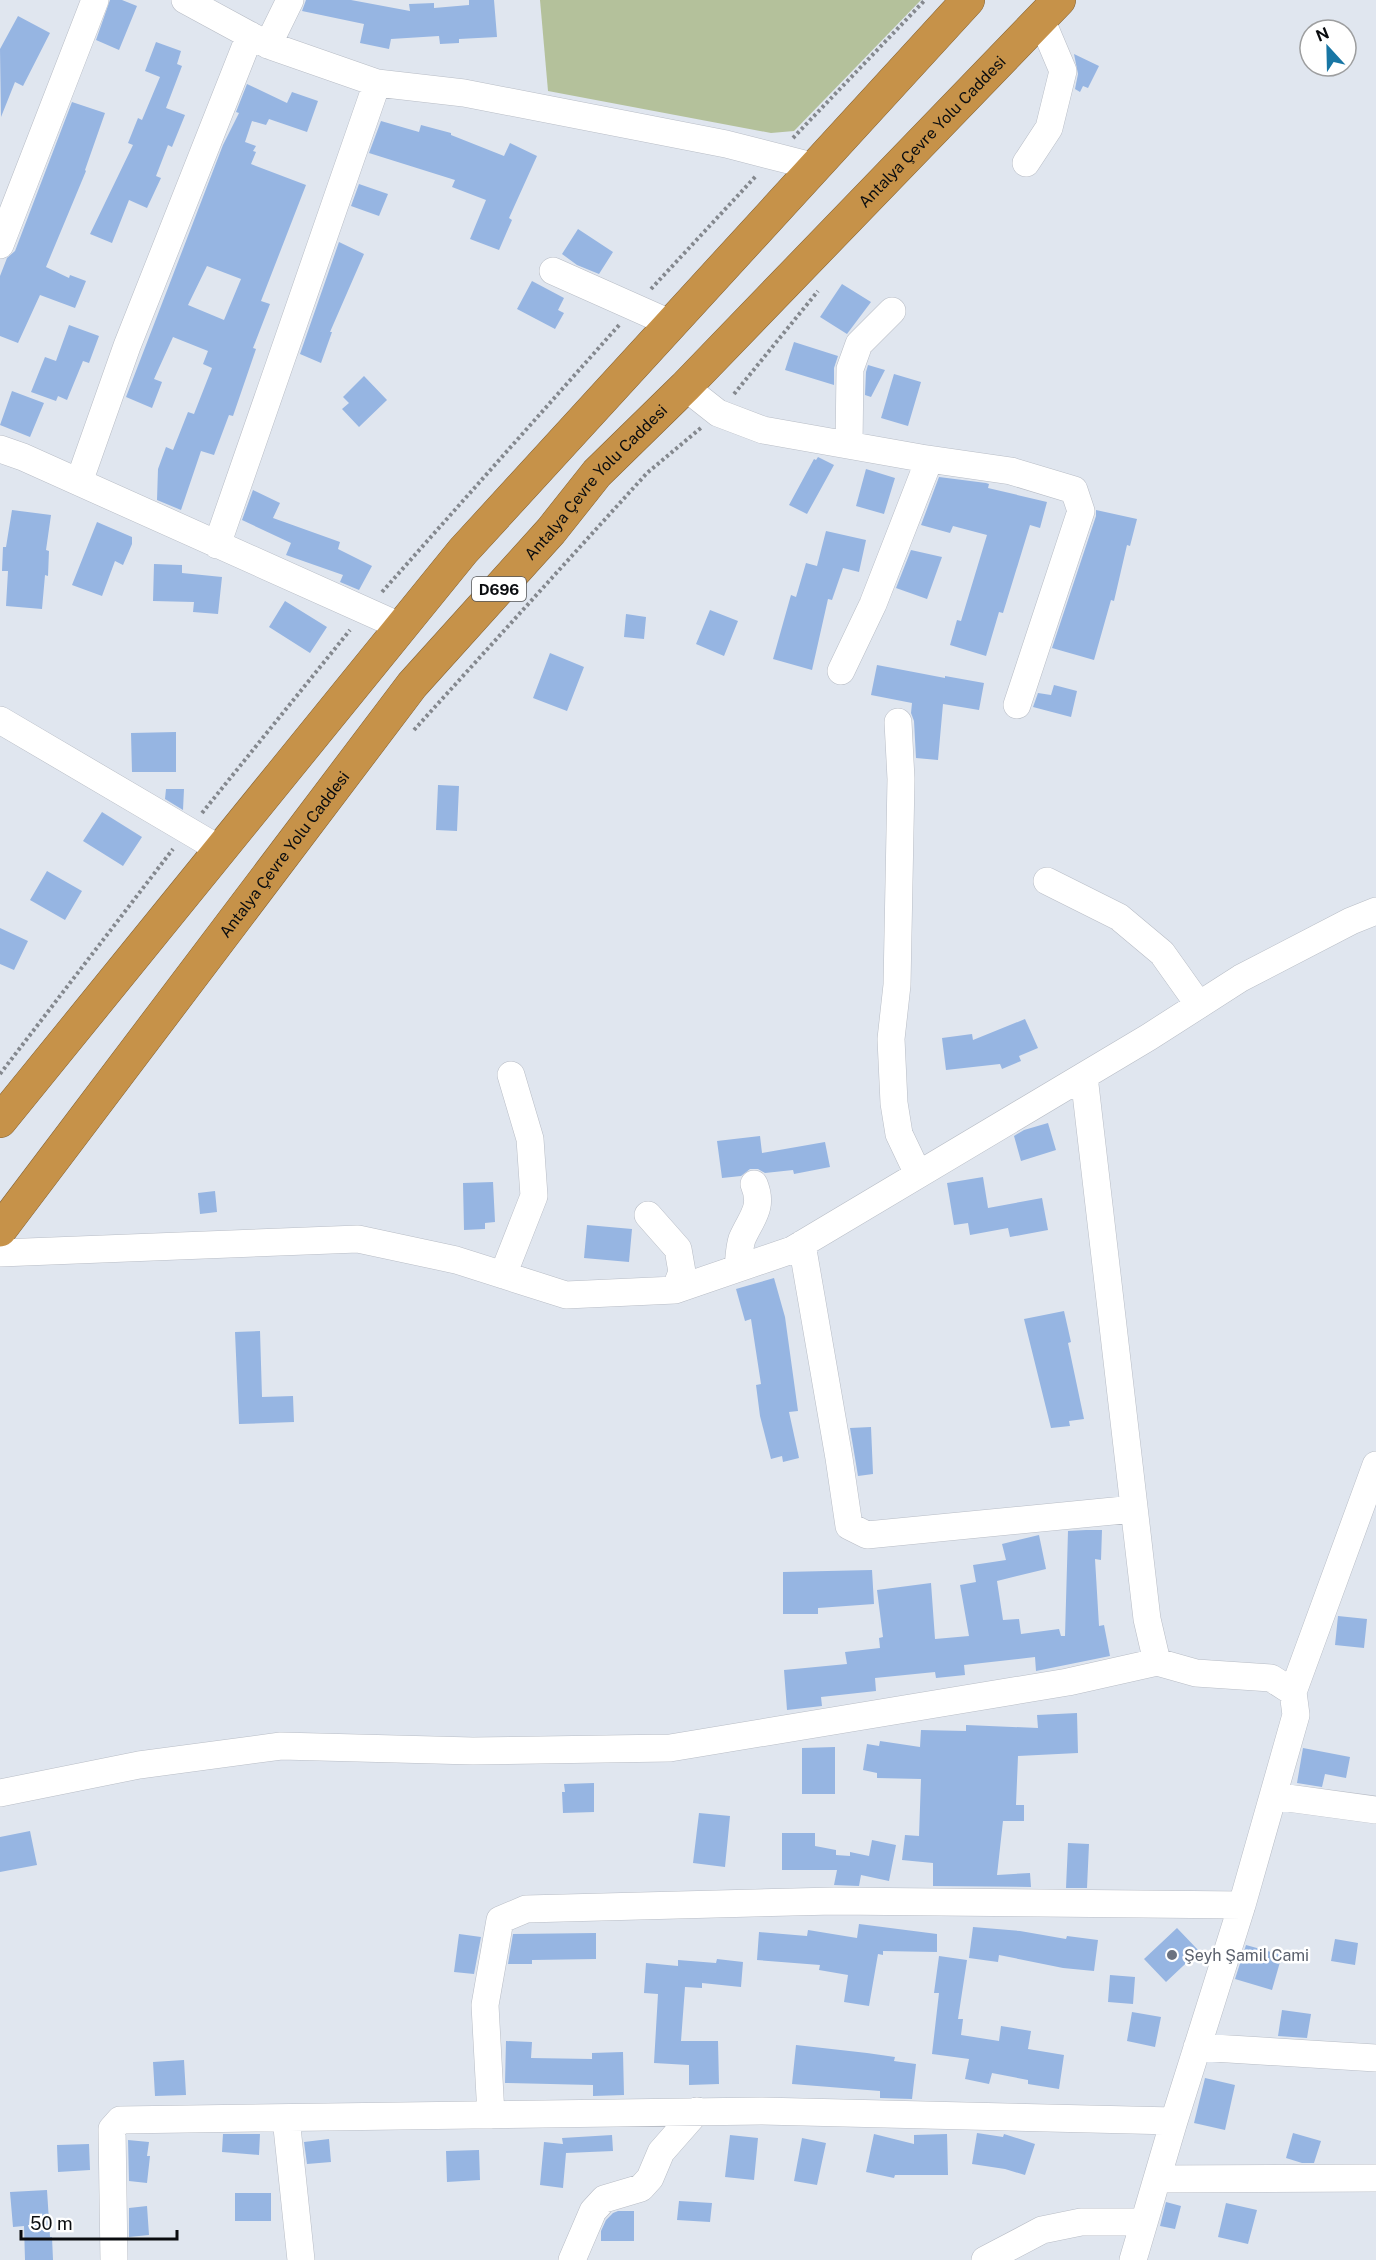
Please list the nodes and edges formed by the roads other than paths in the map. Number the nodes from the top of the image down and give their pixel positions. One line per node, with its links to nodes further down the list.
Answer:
1 (95, 0): 10 (street)
2 (185, 0): 6 (street)
3 (290, 0): 6 (street)
4 (968, 0): 9 (highway, D696)
5 (1050, 9): 8 (street); 14 (highway, Antalya Çevre Yolu Caddesi / D696)
6 (259, 40): 7 (street); 18 (street)
7 (377, 83): 9 (street); 19 (street)
8 (1026, 163)
9 (816, 167): 13 (highway, D696)
10 (0, 245)
11 (553, 271): 13 (street)
12 (892, 311): 15 (street)
13 (672, 324): 20 (highway, D696)
14 (685, 387): 15 (street); 35 (highway, Antalya Çevre Yolu Caddesi / D696)
15 (849, 445): 17 (street)
16 (0, 449): 18 (street)
17 (928, 459): 21 (street); 22 (street)
18 (79, 482): 19 (street)
19 (217, 545): 20 (street)
20 (402, 627): 25 (highway, D696)
21 (841, 671)
22 (1017, 705)
23 (0, 720): 25 (street)
24 (898, 722): 32 (street)
25 (221, 850): 31 (highway, D696)
26 (1047, 881): 28 (street)
27 (1376, 911): 28 (street)
28 (1199, 1005): 30 (street)
29 (511, 1075): 39 (street)
30 (1084, 1076): 32 (street); 42 (street)
31 (0, 1121)
32 (918, 1174): 36 (street)
33 (754, 1184): 38 (street)
34 (648, 1215): 40 (street)
35 (0, 1230)
36 (802, 1244): 38 (street); 42 (street)
37 (0, 1253): 39 (street)
38 (738, 1268): 40 (street)
39 (503, 1275): 40 (street)
40 (675, 1290)
41 (1376, 1465): 44 (street)
42 (1134, 1509): 43 (street)
43 (1157, 1662): 44 (street); 45 (street)
44 (1293, 1692): 46 (street)
45 (0, 1793)
46 (1273, 1796): 47 (street); 48 (street)
47 (1376, 1810)
48 (1242, 1905): 49 (street); 52 (street)
49 (1197, 2047): 50 (street); 54 (street)
50 (1376, 2058)
51 (697, 2112): 52 (street); 54 (street); 60 (street)
52 (491, 2115): 53 (street)
53 (286, 2118): 58 (street); 59 (street)
54 (1174, 2121): 56 (street)
55 (1376, 2178): 56 (street)
56 (1157, 2180): 57 (street)
57 (1144, 2222): 61 (street); 62 (street)
58 (114, 2260)
59 (301, 2260)
60 (572, 2260)
61 (986, 2260)
62 (1133, 2260)

